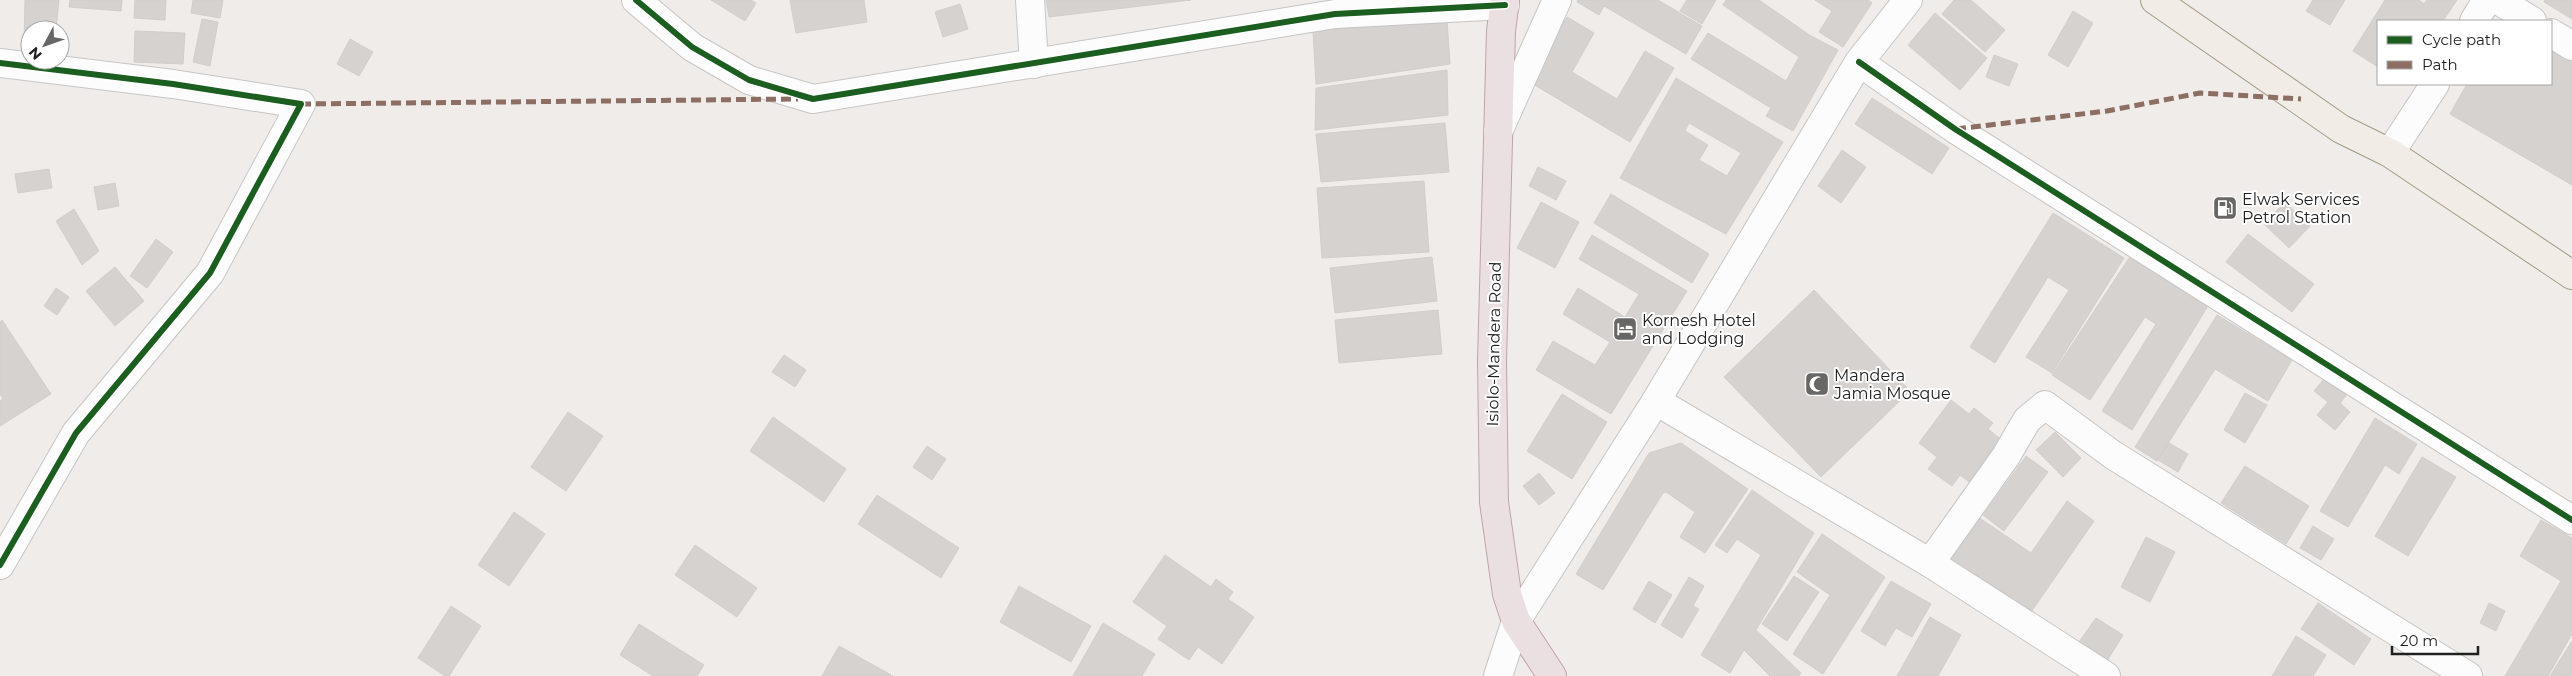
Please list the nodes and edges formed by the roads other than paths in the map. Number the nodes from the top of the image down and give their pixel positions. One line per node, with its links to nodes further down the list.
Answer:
1 (636, 0): 16 (street)
2 (1030, 0): 16 (street)
3 (1556, 0): 18 (street)
4 (1908, 0): 14 (street)
5 (2155, 0): 19 (main road)
6 (2487, 0): 10 (street)
7 (2498, 0): 11 (street)
8 (1505, 2): 9 (street); 18 (highway, Isiolo-Mandera Road)
9 (1334, 7): 16 (street)
10 (2475, 20)
11 (2530, 20)
12 (2552, 34): 13 (street)
13 (2572, 46)
14 (1859, 62): 21 (street); 22 (street)
15 (0, 63): 24 (street)
16 (1034, 64)
17 (2434, 85): 19 (street)
18 (1498, 132): 25 (highway, Isiolo-Mandera Road)
19 (2390, 154): 20 (main road)
20 (2572, 275)
21 (1656, 401): 23 (street); 25 (street)
22 (2572, 520)
23 (1930, 563): 28 (street); 29 (street)
24 (0, 565)
25 (1516, 621): 26 (street); 27 (highway, Isiolo-Mandera Road)
26 (1498, 676)
27 (1552, 676)
28 (2106, 676)
29 (2468, 676)

